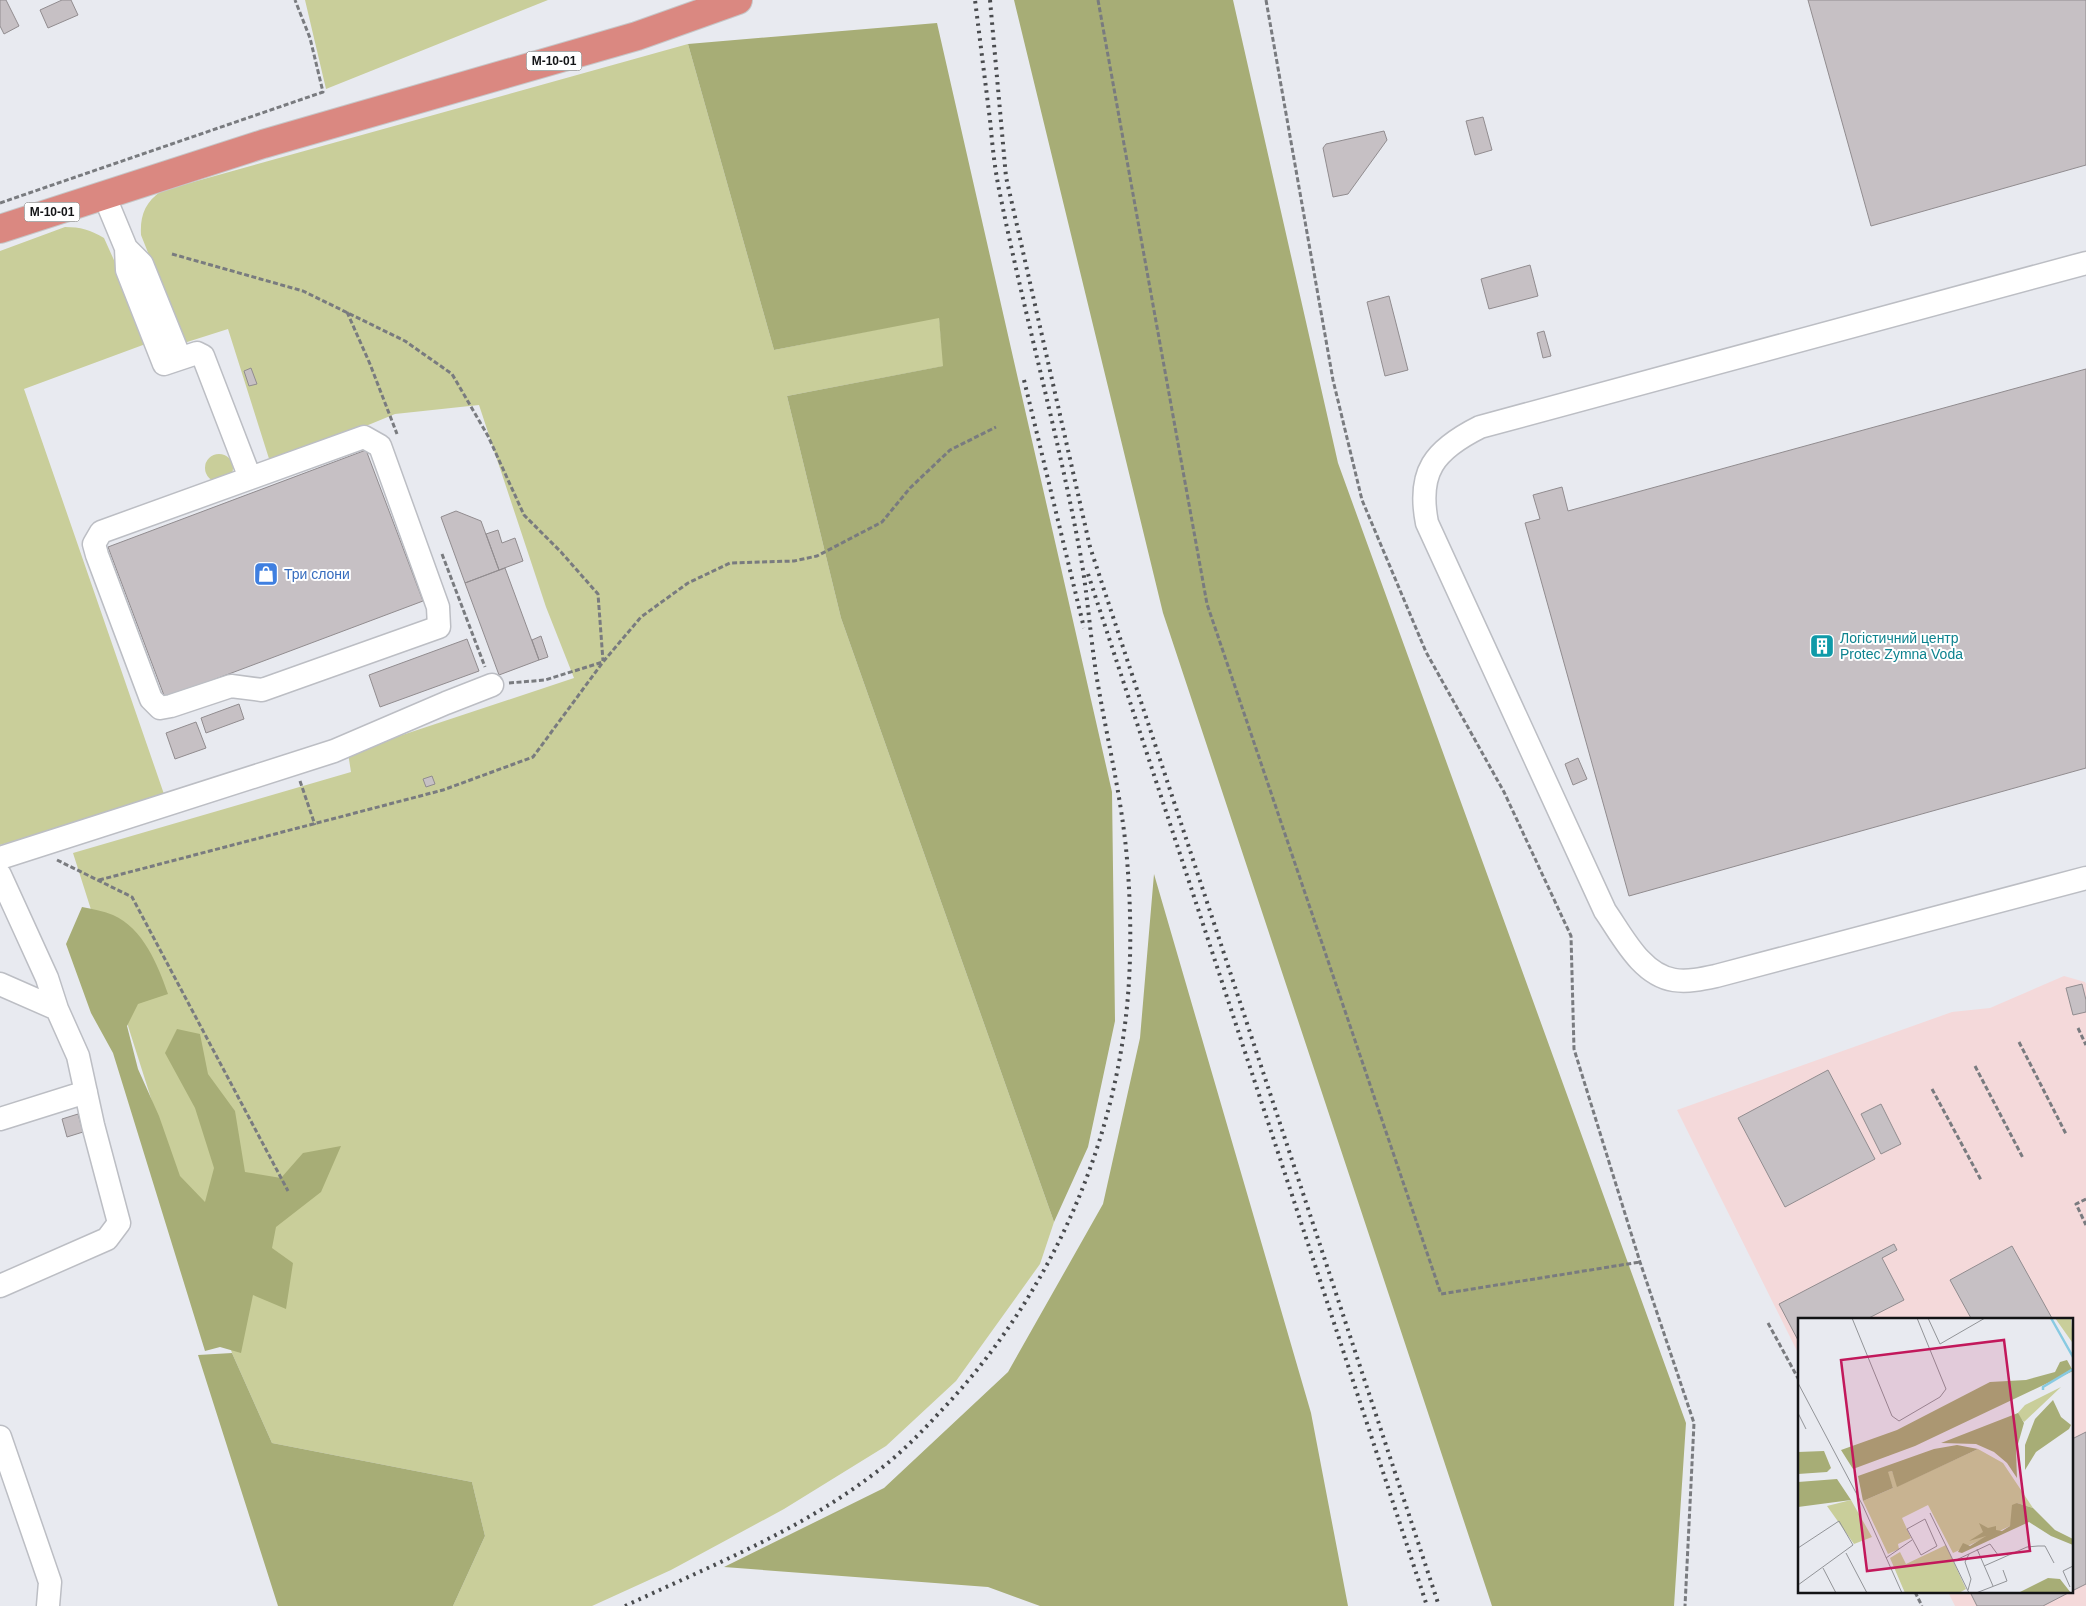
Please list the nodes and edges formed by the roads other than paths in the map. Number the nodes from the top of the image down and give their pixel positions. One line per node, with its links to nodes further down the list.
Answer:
1 (738, 0): 2 (highway, М-10-01)
2 (104, 195): 3 (highway, М-10-01); 5 (street)
3 (0, 228)
4 (2086, 263): 9 (street)
5 (250, 478): 5 (street)
6 (492, 685): 7 (street)
7 (0, 858)
8 (0, 875): 11 (street)
9 (2086, 878)
10 (0, 984): 11 (street)
11 (57, 1009): 12 (street)
12 (86, 1092): 13 (street); 14 (street)
13 (0, 1118)
14 (0, 1286)
15 (0, 1438): 16 (street)
16 (48, 1606)

